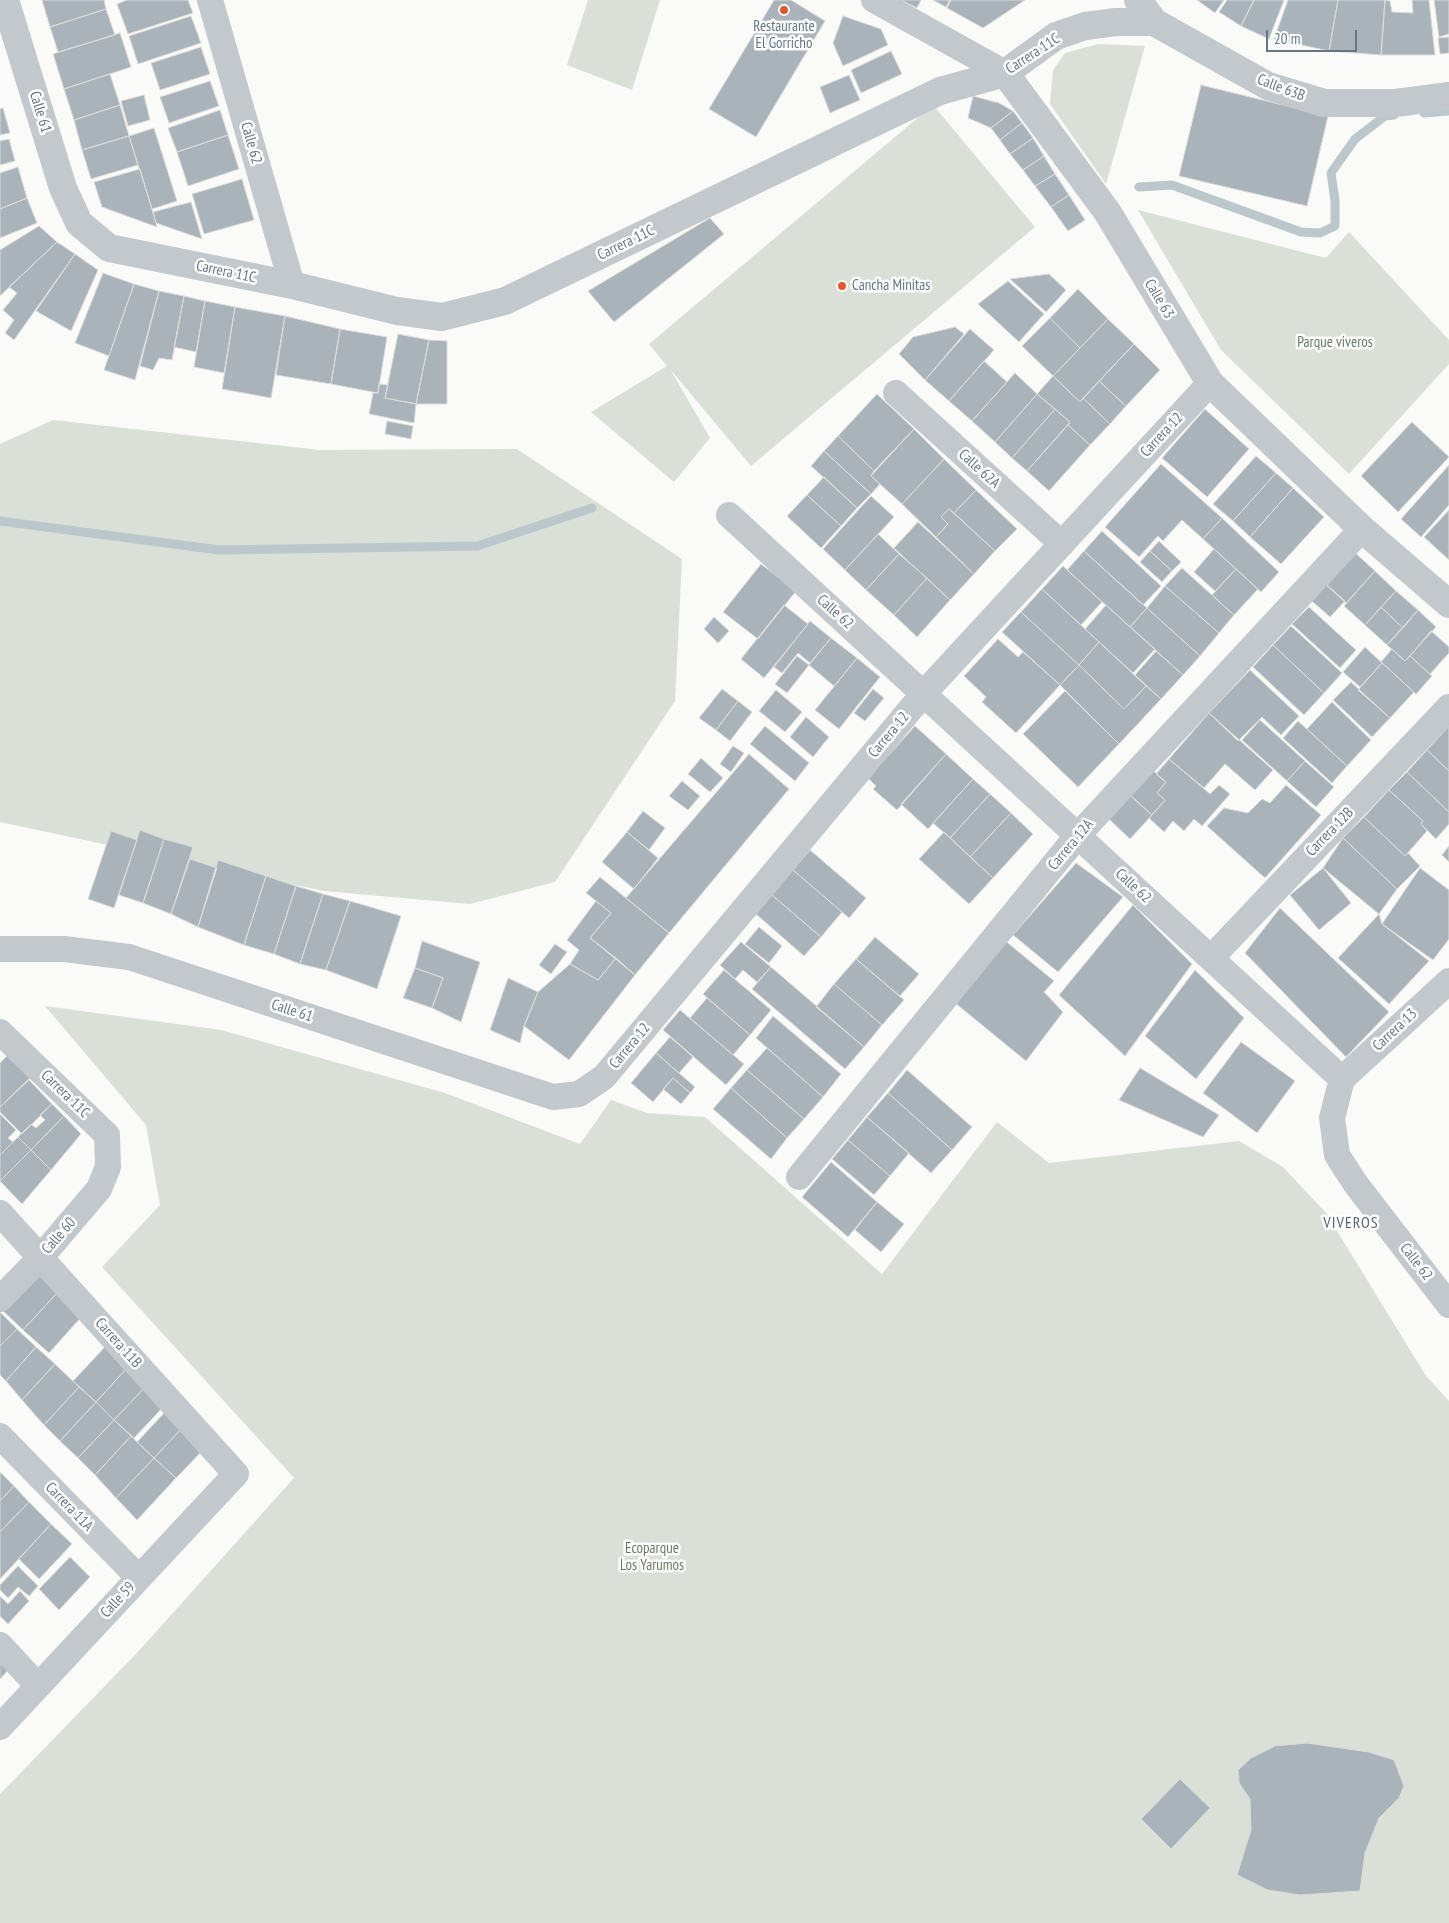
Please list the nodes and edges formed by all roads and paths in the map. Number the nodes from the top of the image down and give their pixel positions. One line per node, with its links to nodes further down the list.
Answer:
1 (5, 0): 8 (street, Calle 61)
2 (210, 0): 9 (street, Calle 62)
3 (874, 0): 6 (street, Calle 63)
4 (1138, 0): 5 (street, Calle 63B)
5 (1154, 22): 6 (street, Carrera 11C); 7 (street, Calle 63B)
6 (1006, 73): 9 (street, Carrera 11C); 10 (street, Calle 63)
7 (1449, 96)
8 (79, 223): 9 (street, Carrera 11C)
9 (292, 285)
10 (1210, 383): 13 (street, Calle 63); 14 (street, Carrera 12)
11 (896, 393): 14 (street, Calle 62A)
12 (728, 515): 16 (street, Calle 62)
13 (1362, 529): 15 (street, Calle 63); 18 (street, Carrera 12A)
14 (1062, 544): 16 (street, Carrera 12)
15 (1449, 604)
16 (924, 693): 18 (street, Calle 62); 24 (street, Carrera 12)
17 (1449, 707): 20 (street, Carrera 12B)
18 (1078, 835): 20 (street, Calle 62); 26 (street, Carrera 12A)
19 (0, 950): 24 (street, Calle 61)
20 (1211, 958): 23 (street, Calle 62)
21 (1449, 980): 23 (street, Carrera 13)
22 (0, 1032): 25 (street, Carrera 11C)
23 (1342, 1079): 30 (street, Calle 62)
24 (579, 1094)
25 (108, 1167): 28 (street, Calle 60)
26 (799, 1177)
27 (0, 1213): 28 (street, Carrera 11B)
28 (41, 1257): 29 (street, Calle 60); 32 (street, Carrera 11B)
29 (0, 1299)
30 (1449, 1305)
31 (0, 1436): 33 (street, Carrera 11A)
32 (236, 1474): 33 (street, Calle 59)
33 (139, 1578): 35 (street, Calle 59)
34 (0, 1645): 35 (street)
35 (38, 1686): 36 (street, Calle 59)
36 (0, 1727)

